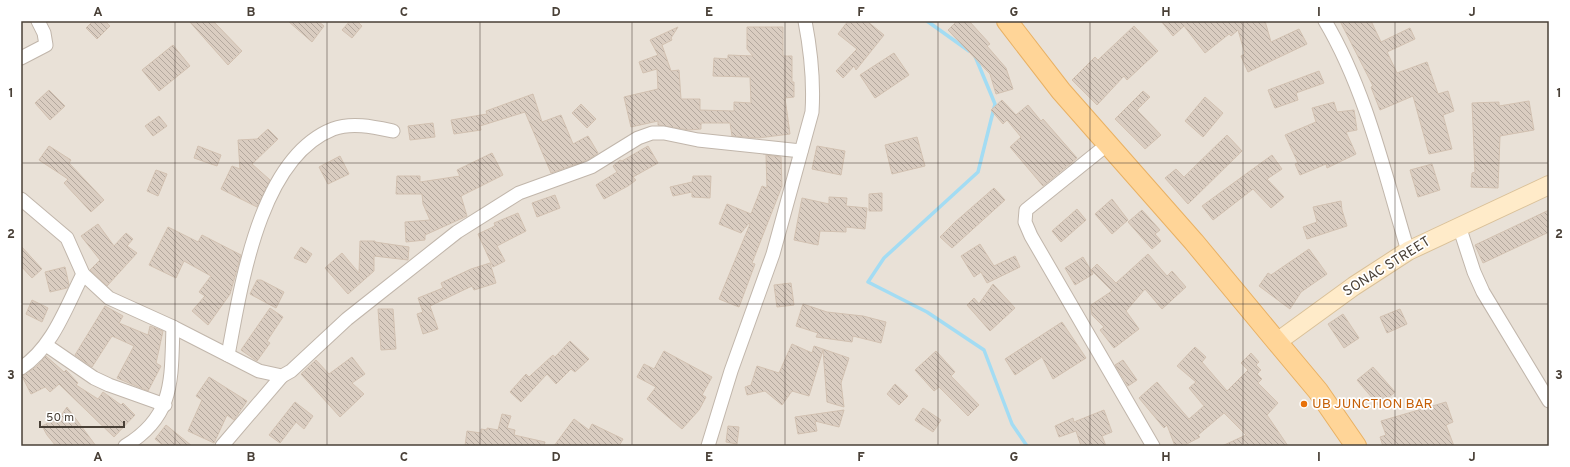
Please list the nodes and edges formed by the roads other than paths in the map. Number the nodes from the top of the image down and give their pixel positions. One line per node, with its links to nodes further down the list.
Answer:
1 (38, 21): 5 (street)
2 (805, 21): 8 (street)
3 (1007, 21): 7 (main road)
4 (1325, 21): 12 (street)
5 (21, 58)
6 (393, 131): 17 (street)
7 (1108, 144): 15 (main road); 25 (street)
8 (801, 152): 19 (street); 24 (street)
9 (1549, 185): 11 (street, SONAC STREET)
10 (21, 199): 13 (street)
11 (1459, 226): 12 (street, SONAC STREET); 20 (street)
12 (1408, 251): 15 (street, SONAC STREET)
13 (83, 274): 14 (street); 16 (street)
14 (173, 326): 17 (street); 21 (street)
15 (1277, 342): 26 (main road)
16 (46, 345): 18 (street); 21 (street)
17 (228, 355): 19 (street)
18 (21, 368)
19 (282, 376): 23 (street)
20 (1549, 401)
21 (165, 405): 22 (street)
22 (125, 446)
23 (222, 446)
24 (708, 446)
25 (1153, 446)
26 (1356, 446)

